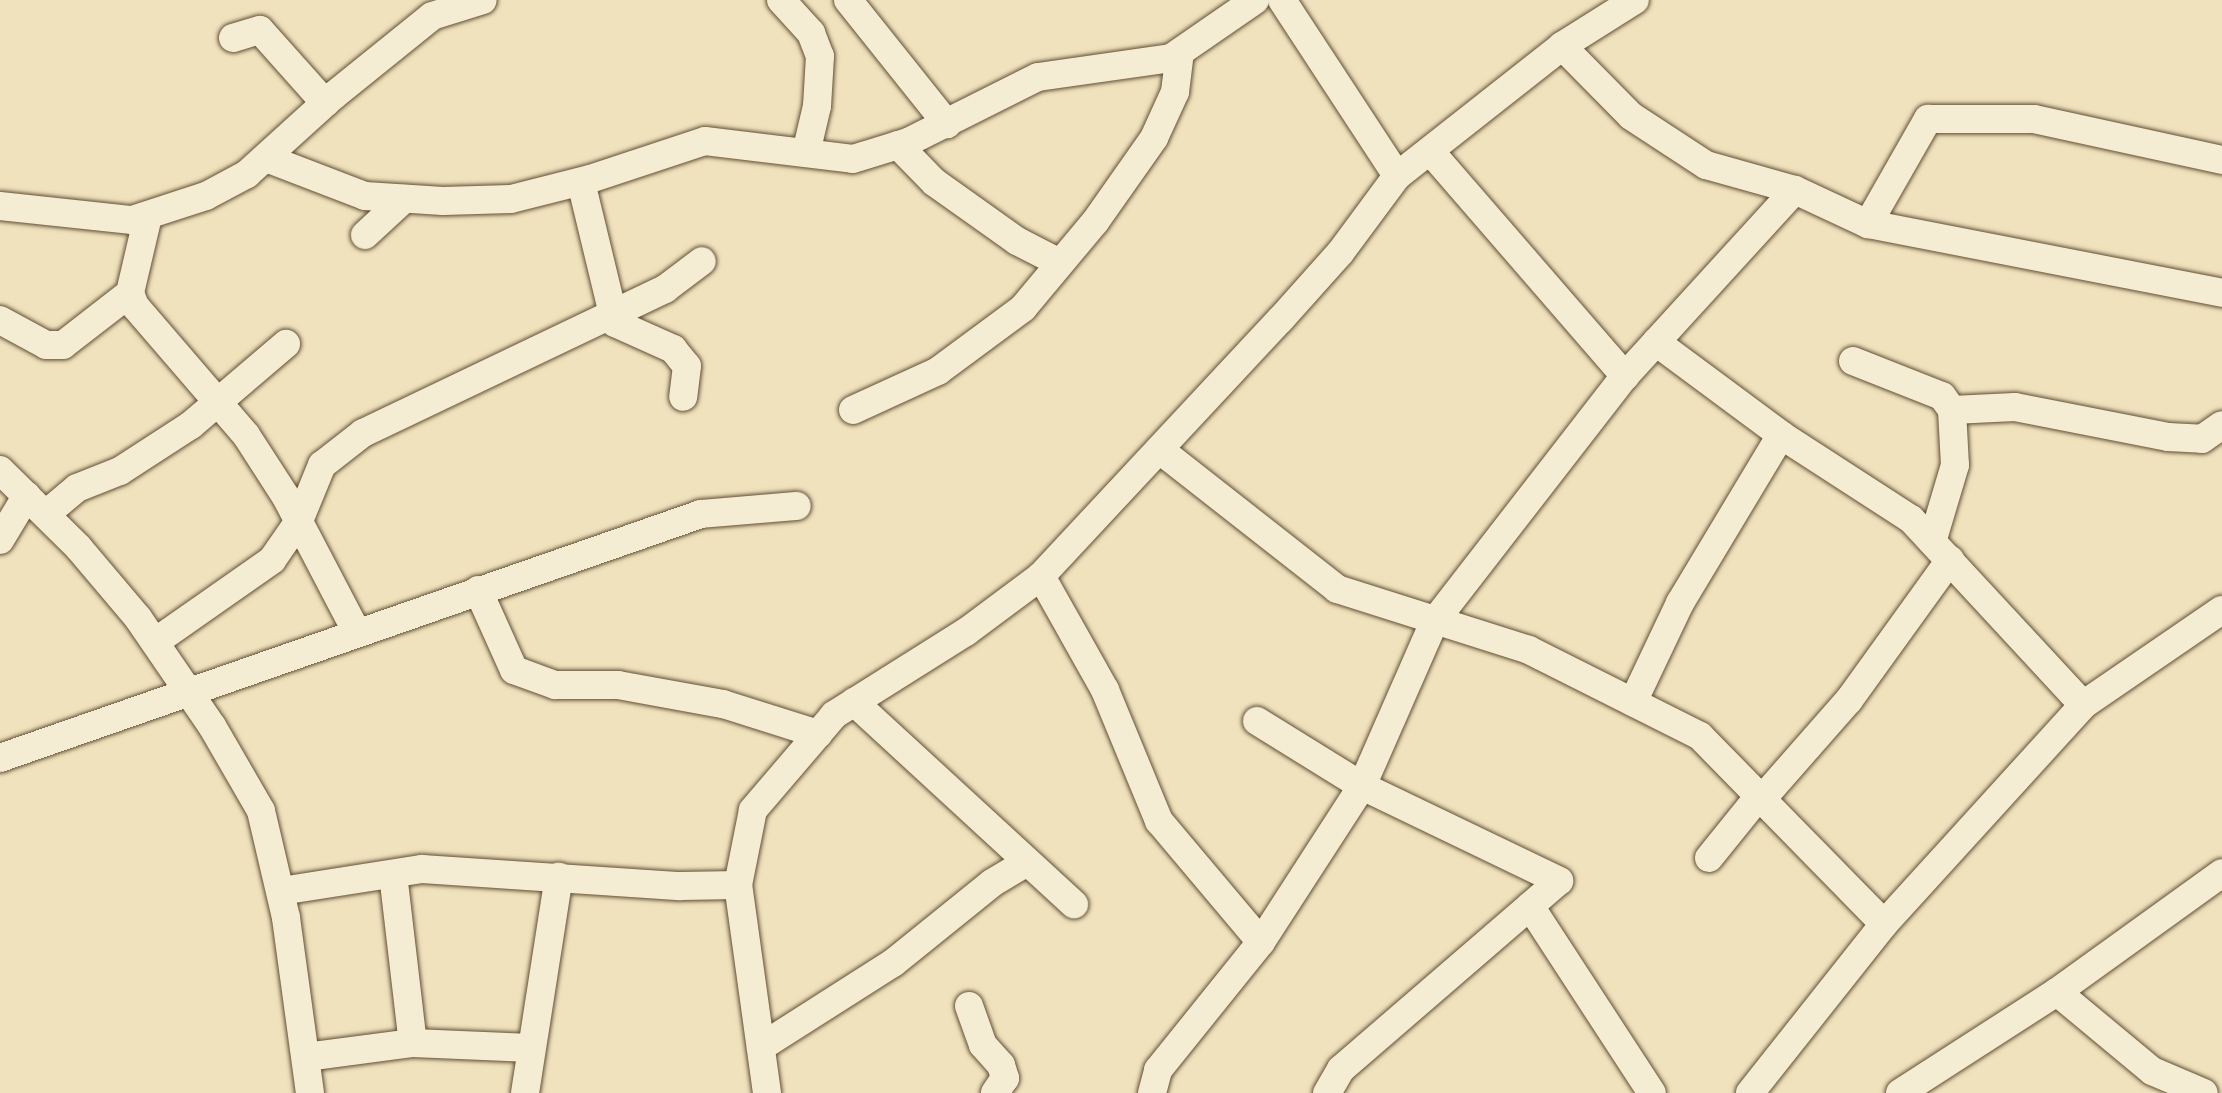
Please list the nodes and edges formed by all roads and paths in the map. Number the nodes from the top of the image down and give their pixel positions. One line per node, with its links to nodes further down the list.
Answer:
1 (483, 0): 7 (street)
2 (780, 0): 15 (street)
3 (848, 0): 12 (street)
4 (1255, 0): 10 (street)
5 (1282, 0): 18 (street)
6 (1635, 0): 9 (street)
7 (427, 8): 11 (street)
8 (233, 38): 11 (street)
9 (1562, 46): 14 (street); 20 (street)
10 (1180, 52): 12 (street); 27 (street)
11 (326, 104): 16 (street)
12 (947, 124): 13 (street)
13 (898, 145): 15 (street); 27 (street)
14 (1430, 151): 18 (street); 35 (street)
15 (806, 152): 19 (street)
16 (266, 158): 21 (street); 23 (street)
17 (2222, 160): 24 (street)
18 (1397, 176): 42 (street)
19 (581, 182): 21 (street); 30 (street)
20 (1794, 190): 24 (street); 32 (street)
21 (404, 199): 25 (street)
22 (0, 206): 23 (street)
23 (148, 216): 29 (street)
24 (1868, 224): 28 (street)
25 (366, 235)
26 (702, 262): 30 (street)
27 (1060, 264): 38 (street)
28 (2222, 292)
29 (130, 293): 31 (street); 37 (street)
30 (612, 313): 36 (street); 46 (street)
31 (0, 320)
32 (1656, 342): 35 (street); 41 (street)
33 (286, 344): 37 (street)
34 (1853, 361): 39 (street)
35 (1625, 376): 52 (street)
36 (683, 397)
37 (220, 401): 44 (street); 46 (street)
38 (852, 410)
39 (1952, 410): 40 (street); 48 (street)
40 (2222, 426)
41 (1781, 435): 48 (street); 57 (street)
42 (1160, 450): 49 (street); 52 (street)
43 (0, 470): 44 (street)
44 (36, 504): 47 (street); 54 (street)
45 (797, 506): 50 (street)
46 (299, 521): 53 (street); 54 (street)
47 (0, 540)
48 (1941, 551): 58 (street); 63 (street)
49 (1041, 576): 56 (street); 74 (street)
50 (478, 590): 53 (street); 60 (street)
51 (2218, 616): 58 (street)
52 (1434, 622): 57 (street); 62 (street)
53 (357, 633): 55 (street)
54 (155, 642): 55 (street)
55 (192, 694): 61 (street); 70 (street)
56 (854, 702): 60 (street); 65 (street)
57 (1634, 702): 63 (street)
58 (2083, 705): 73 (street)
59 (1257, 721): 62 (street)
60 (818, 734): 69 (street)
61 (0, 758)
62 (1362, 786): 72 (street); 74 (street)
63 (1761, 798): 64 (street); 73 (street)
64 (1709, 858)
65 (1025, 864): 71 (street); 78 (street)
66 (2222, 873): 75 (street)
67 (393, 874): 68 (street); 70 (street); 77 (street)
68 (559, 877): 69 (street); 79 (street)
69 (738, 885): 78 (street)
70 (280, 891): 80 (street)
71 (1074, 904)
72 (1530, 906): 86 (street); 87 (street)
73 (1884, 924): 88 (street)
74 (1261, 942): 85 (street)
75 (2057, 992): 89 (street); 90 (street)
76 (969, 1006): 84 (street)
77 (413, 1044): 79 (street); 80 (street)
78 (761, 1047): 83 (street)
79 (531, 1048): 82 (street)
80 (306, 1057): 81 (street)
81 (310, 1093)
82 (524, 1093)
83 (767, 1093)
84 (996, 1093)
85 (1152, 1093)
86 (1326, 1093)
87 (1652, 1093)
88 (1750, 1093)
89 (1900, 1093)
90 (2204, 1093)

